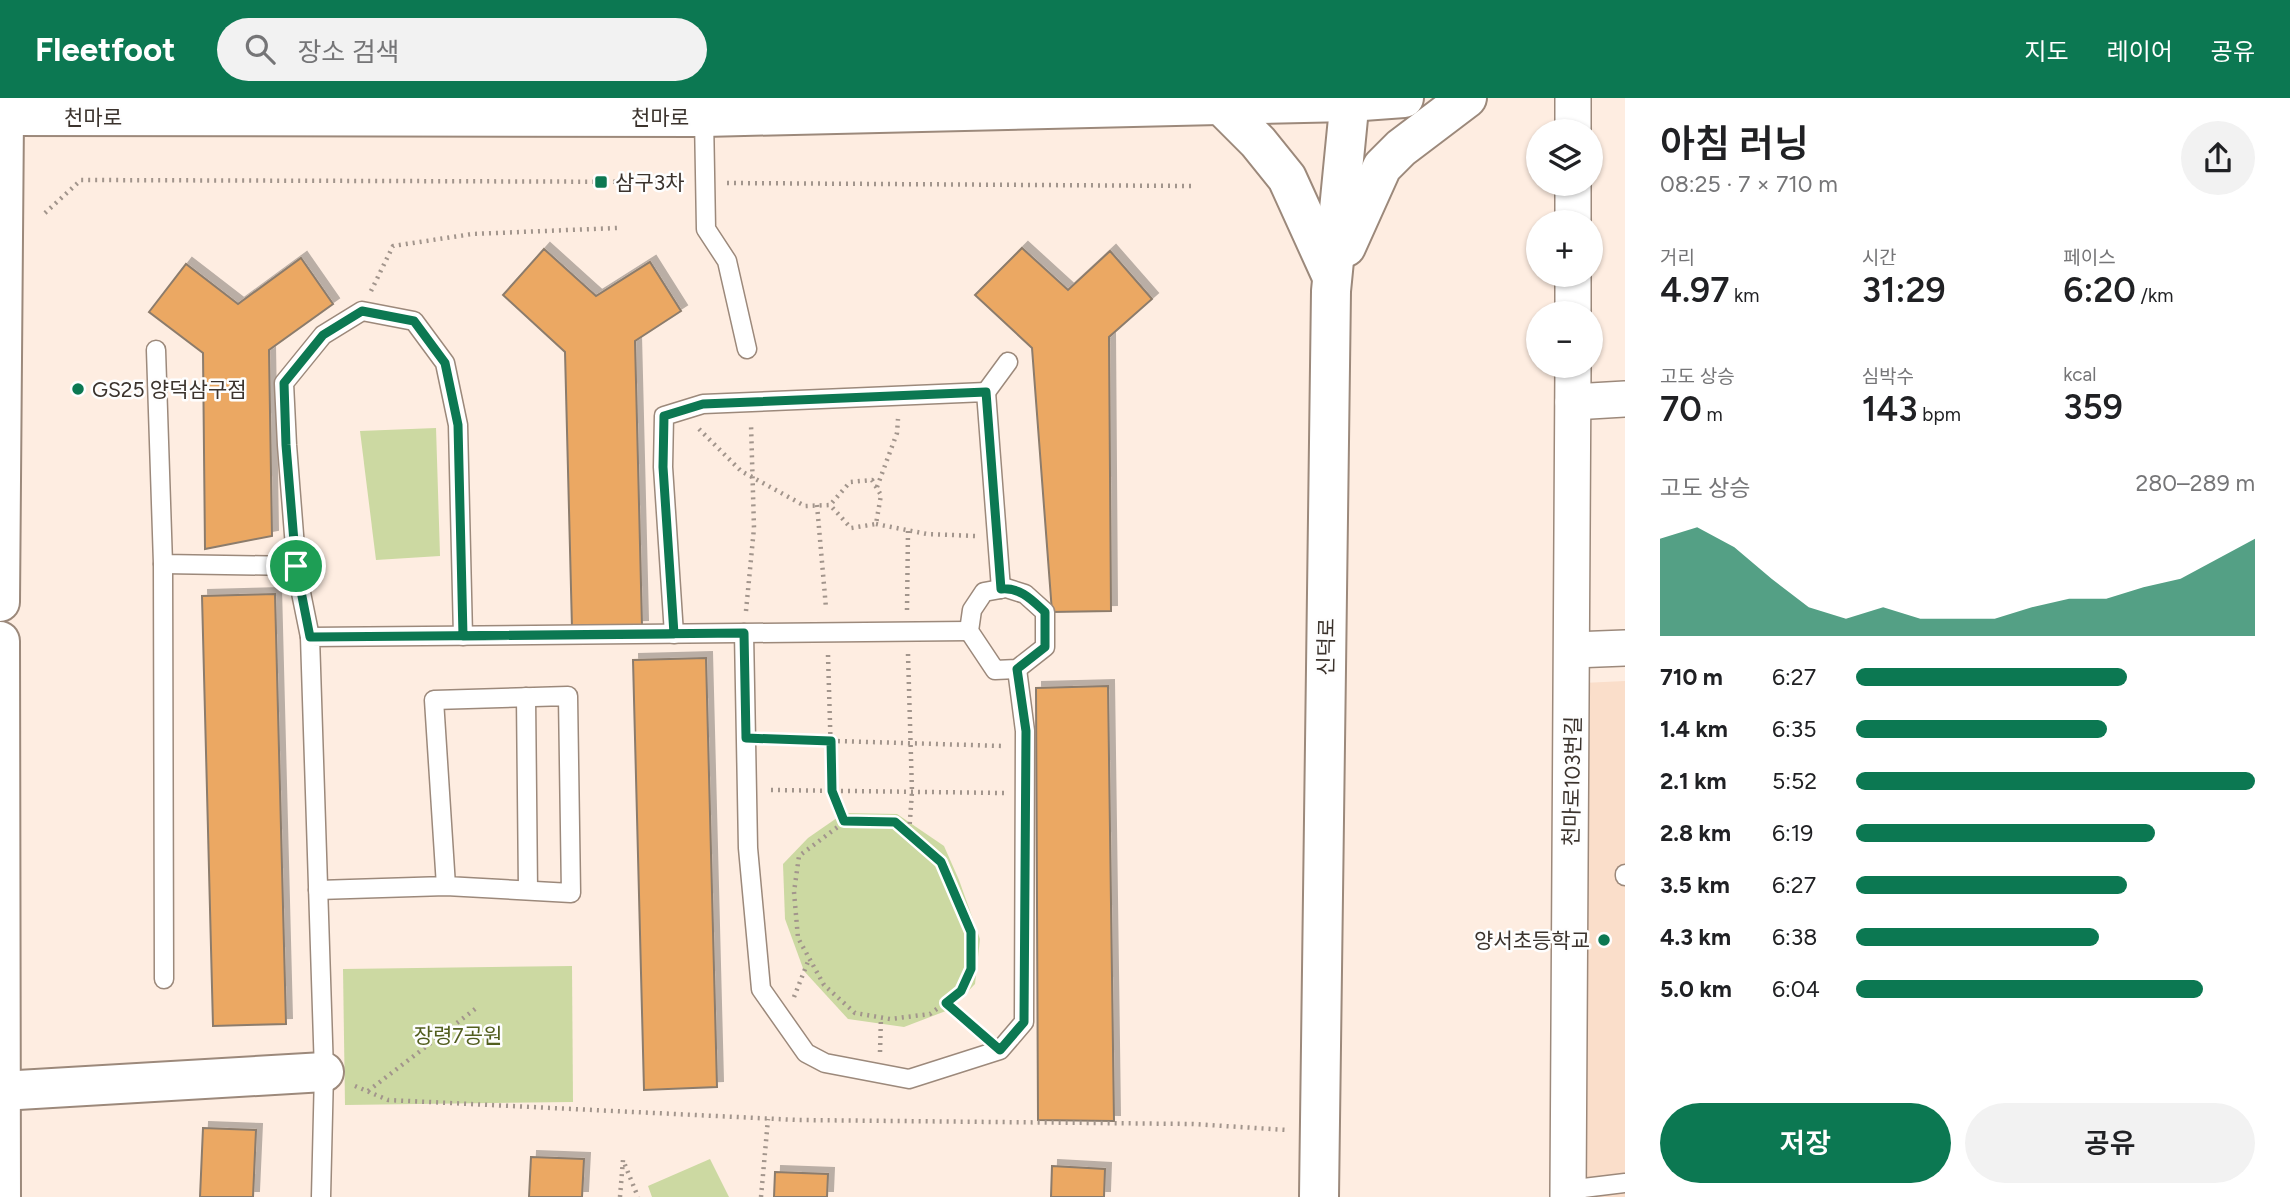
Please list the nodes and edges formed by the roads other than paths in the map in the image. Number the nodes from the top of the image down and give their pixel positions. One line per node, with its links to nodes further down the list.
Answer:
1 (1404, 98): 4 (street, 천마로)
2 (1467, 98): 9 (street)
3 (1573, 98): 8 (street)
4 (1349, 100): 5 (street, 천마로); 9 (street, 신덕로)
5 (1258, 101): 7 (street, 천마로); 9 (street)
6 (2, 116): 7 (street, 천마로); 20 (street)
7 (704, 117): 10 (lane)
8 (1573, 119)
9 (1332, 278): 41 (street, 신덕로)
10 (747, 349)
11 (156, 351): 17 (lane)
12 (1007, 362): 14 (lane)
13 (1573, 378): 16 (street, 천마로103번길)
14 (986, 392): 19 (lane); 23 (lane)
15 (1625, 399): 16 (street)
16 (1573, 401): 28 (street, 천마로103번길)
17 (163, 565): 18 (lane); 34 (lane)
18 (296, 566): 24 (lane); 25 (lane)
19 (1001, 589): 21 (lane); 29 (lane)
20 (0, 602)
21 (969, 631): 22 (lane); 29 (lane)
22 (744, 633): 23 (lane); 29 (lane)
23 (674, 634): 24 (lane)
24 (463, 636): 25 (lane)
25 (310, 637): 32 (lane)
26 (0, 641): 36 (street)
27 (1625, 648): 28 (street)
28 (1573, 650): 38 (street, 천마로103번길)
29 (1017, 669)
30 (526, 697): 31 (lane); 33 (lane); 33 (lane)
31 (446, 886): 32 (lane); 33 (lane)
32 (318, 890): 35 (lane)
33 (528, 890)
34 (164, 979)
35 (324, 1072): 36 (street); 40 (lane)
36 (1, 1091): 39 (street)
37 (1625, 1183): 38 (lane)
38 (1568, 1194)
39 (1, 1197)
40 (321, 1197)
41 (1320, 1197)

